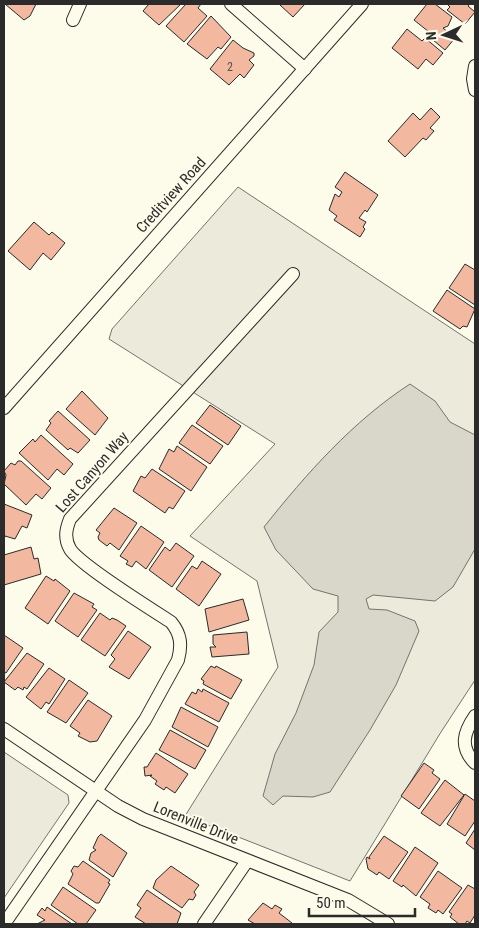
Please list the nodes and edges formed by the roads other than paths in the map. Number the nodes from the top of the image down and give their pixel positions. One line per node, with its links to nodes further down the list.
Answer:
1 (80, 4): 4 (street)
2 (231, 4): 6 (street)
3 (362, 4): 6 (street, Creditview Road)
4 (73, 20)
5 (475, 66): 7 (street)
6 (305, 69): 9 (street, Creditview Road)
7 (475, 90)
8 (293, 274): 13 (street, Lost Canyon Way)
9 (4, 408)
10 (475, 716): 12 (street)
11 (4, 729): 13 (street, Lorenville Drive)
12 (475, 763)
13 (97, 792): 14 (street, Lorenville Drive); 15 (street)
14 (247, 861): 16 (street); 17 (street, Lorenville Drive)
15 (4, 924)
16 (204, 924)
17 (388, 924)

